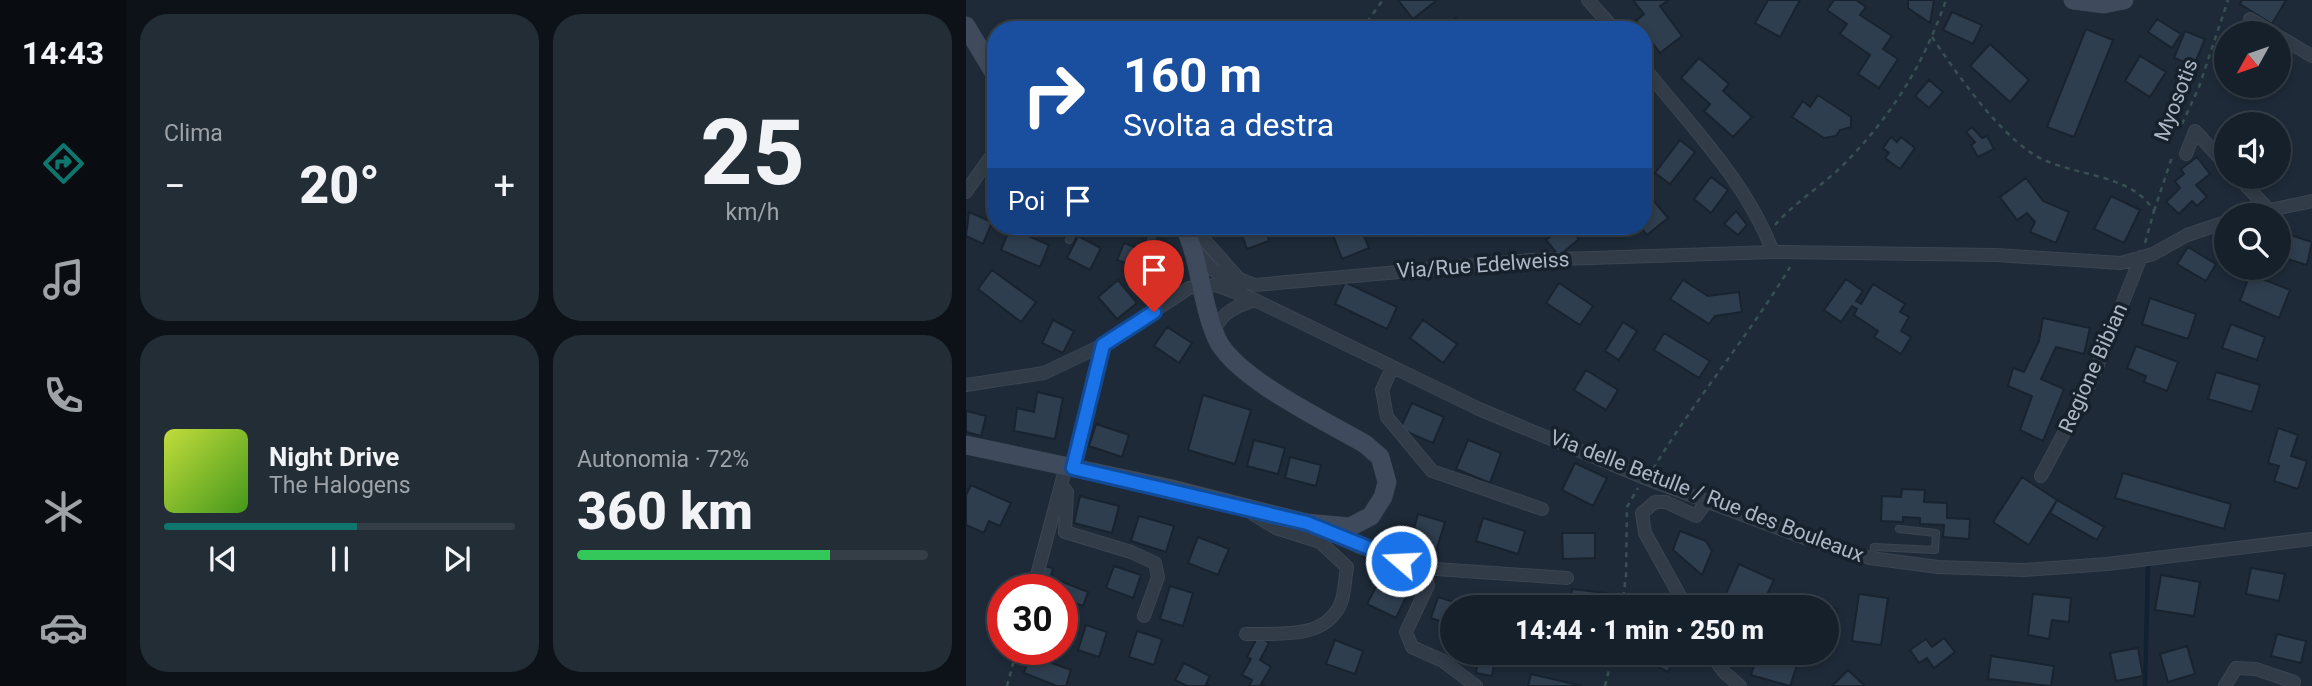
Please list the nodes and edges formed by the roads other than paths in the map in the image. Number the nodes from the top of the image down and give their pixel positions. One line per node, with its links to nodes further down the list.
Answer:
1 (1588, 0): 5 (street)
2 (2073, 0): 3 (main road)
3 (2124, 0)
4 (2250, 19): 6 (street)
5 (1607, 21)
6 (2253, 21)
7 (966, 26): 10 (main road)
8 (2291, 44): 9 (street)
9 (2312, 56)
10 (987, 61)
11 (1652, 77): 27 (street)
12 (2180, 151): 13 (street)
13 (2214, 152)
14 (987, 162): 16 (street)
15 (2249, 189): 18 (street)
16 (966, 192)
17 (2312, 201): 19 (street)
18 (2262, 203)
19 (2291, 205)
20 (2214, 226): 29 (street, Via/Rue Edelweiss)
21 (1071, 235): 25 (lane)
22 (1153, 235): 28 (lane)
23 (1187, 235): 26 (main road)
24 (1200, 235): 27 (street, Via/Rue Edelweiss)
25 (1069, 240)
26 (1192, 247): 30 (main road); 31 (street)
27 (1773, 252): 29 (street, Via/Rue Edelweiss)
28 (1147, 256)
29 (2141, 257): 38 (street, Regione Bibian)
30 (1202, 286): 31 (street); 32 (main road); 33 (street)
31 (1255, 300): 32 (street); 34 (street, Via delle Betulle / Rue des Bouleaux)
32 (1214, 330): 43 (main road)
33 (1103, 345): 35 (street); 37 (lane)
34 (1392, 368): 40 (street, Via delle Betulle / Rue des Bouleaux); 42 (street)
35 (966, 386)
36 (966, 446): 37 (main road)
37 (1070, 467): 39 (street); 41 (main road)
38 (2041, 476)
39 (1062, 486): 48 (street); 51 (street)
40 (1708, 500): 46 (street, Via delle Betulle / Rue des Bouleaux); 50 (street)
41 (1241, 507): 43 (main road); 52 (street)
42 (1542, 509)
43 (1307, 523): 47 (street)
44 (1899, 529): 46 (lane)
45 (2312, 539): 46 (street, Via delle Betulle / Rue des Bouleaux)
46 (1873, 559)
47 (1422, 568): 49 (street); 55 (street)
48 (1037, 574)
49 (1567, 578)
50 (1679, 595)
51 (1144, 616)
52 (1247, 634)
53 (1719, 665): 56 (street)
54 (2294, 682): 57 (street)
55 (1476, 686)
56 (1740, 686)
57 (2225, 686)

